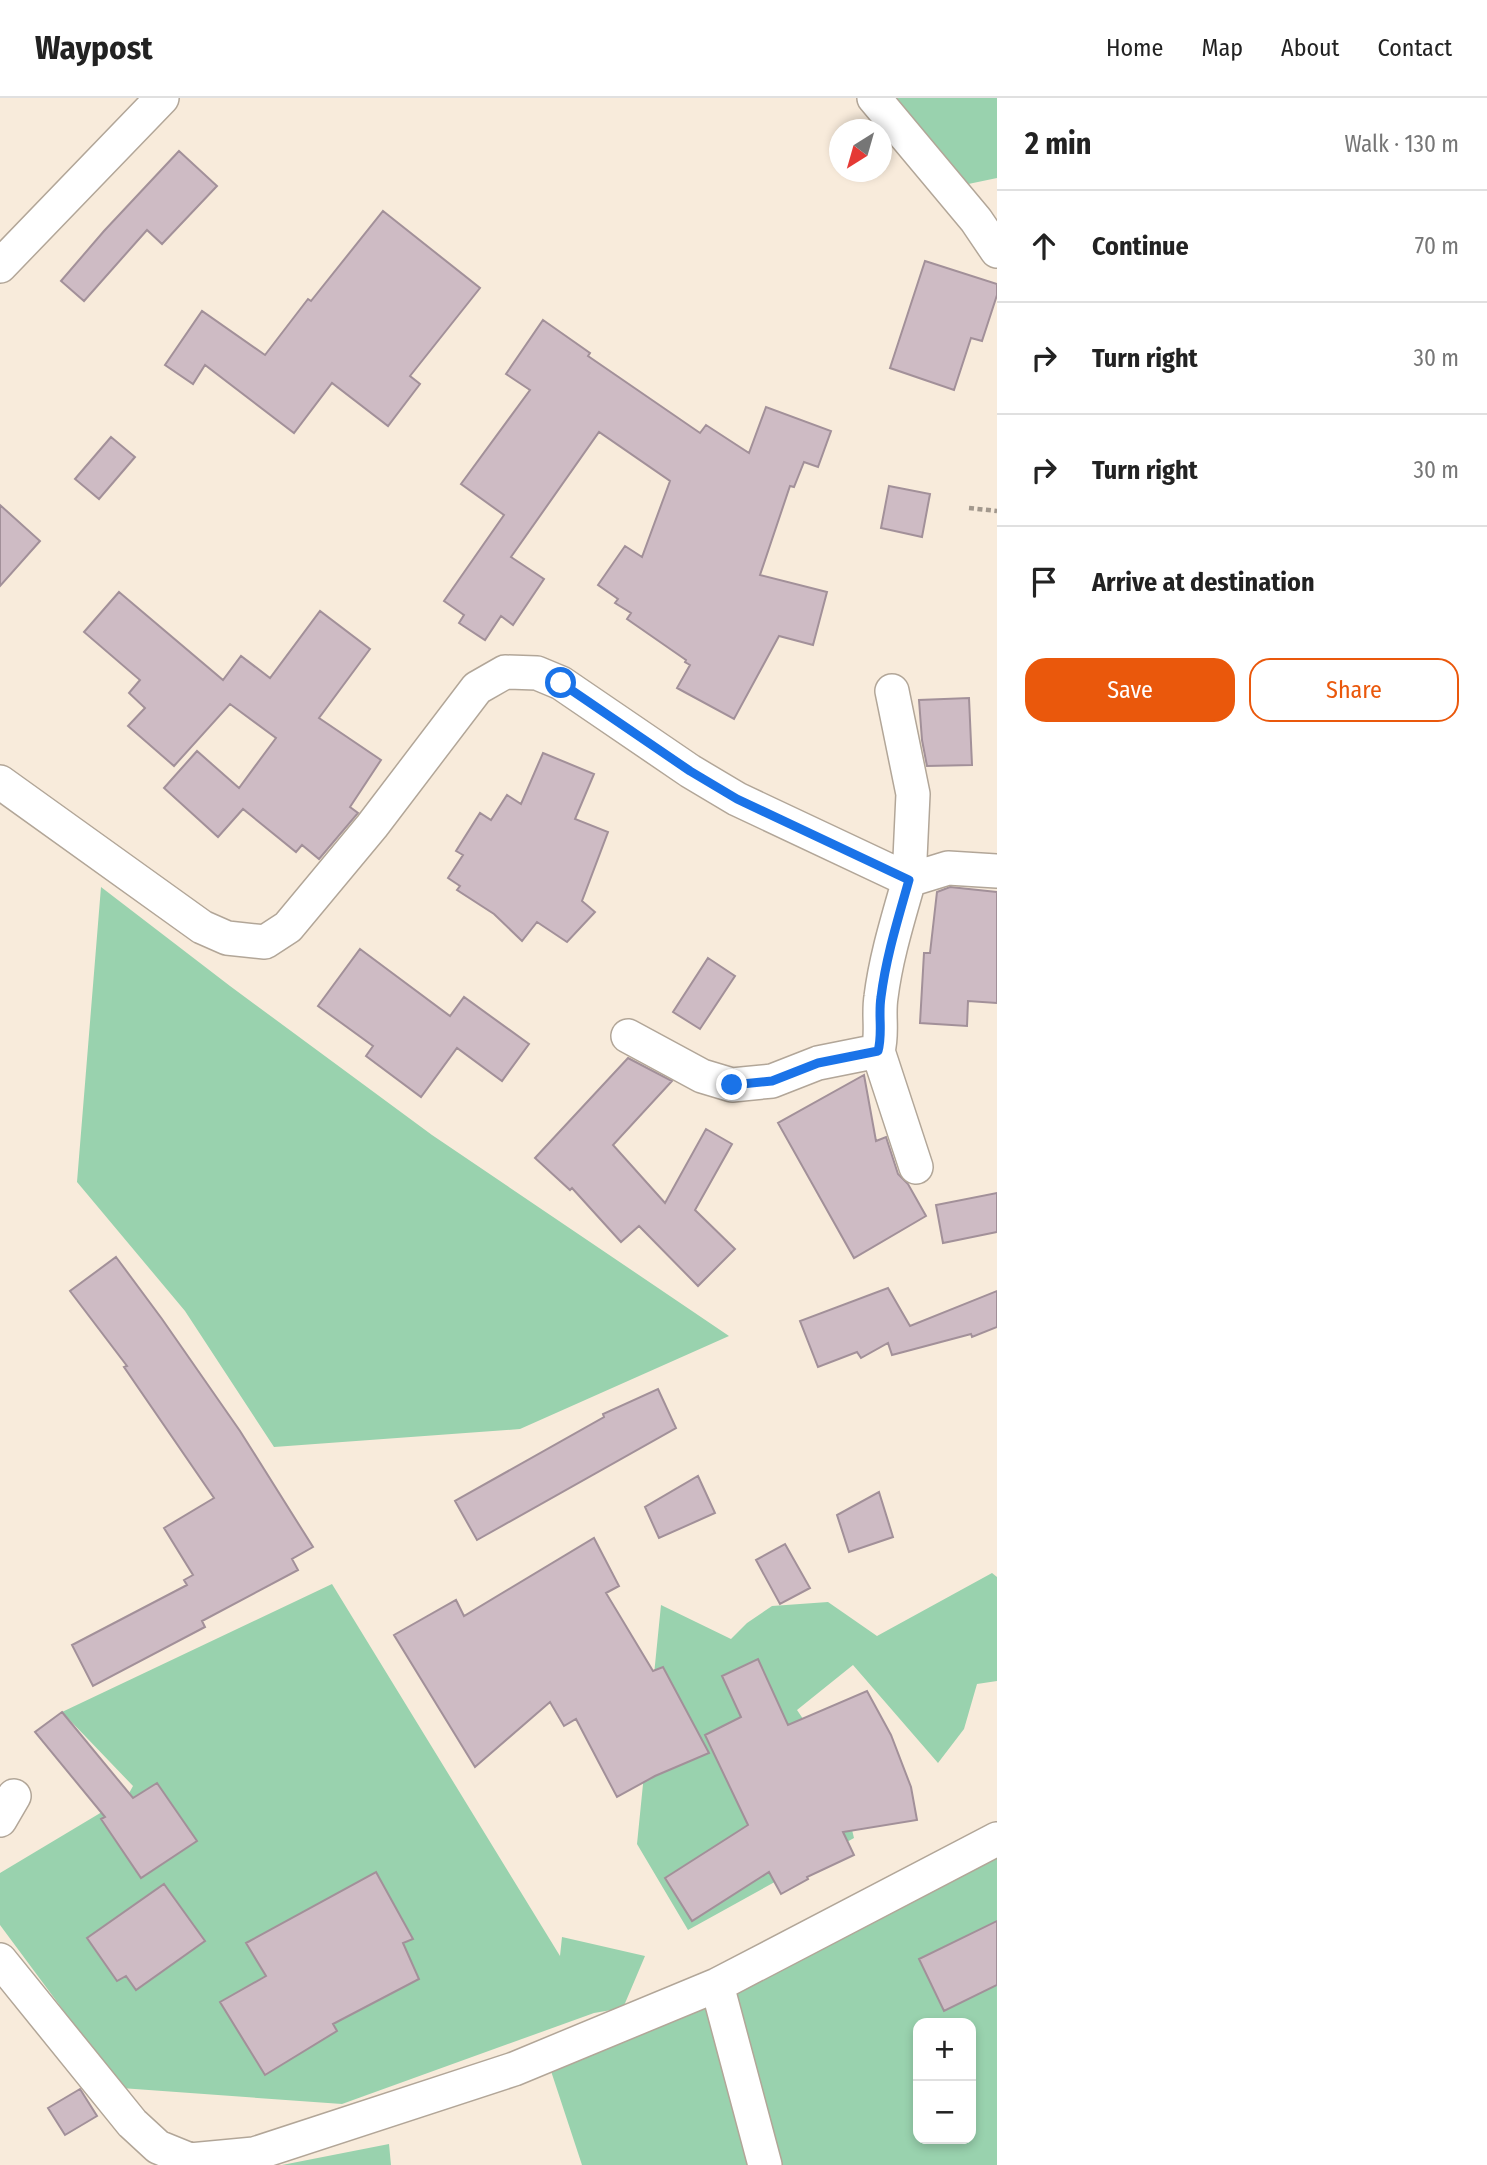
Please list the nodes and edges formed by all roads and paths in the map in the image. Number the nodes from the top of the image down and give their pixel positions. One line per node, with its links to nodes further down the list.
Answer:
1 (162, 98): 4 (street)
2 (874, 98): 3 (street)
3 (997, 251)
4 (0, 266)
5 (969, 508): 6 (path)
6 (997, 511)
7 (892, 691): 10 (street)
8 (0, 782): 10 (street)
9 (997, 871): 10 (street)
10 (909, 880): 12 (street)
11 (628, 1036): 12 (street)
12 (878, 1051): 13 (street)
13 (916, 1167)
14 (997, 1839): 16 (street)
15 (0, 1960): 16 (street)
16 (717, 1985): 17 (street)
17 (765, 2165)

